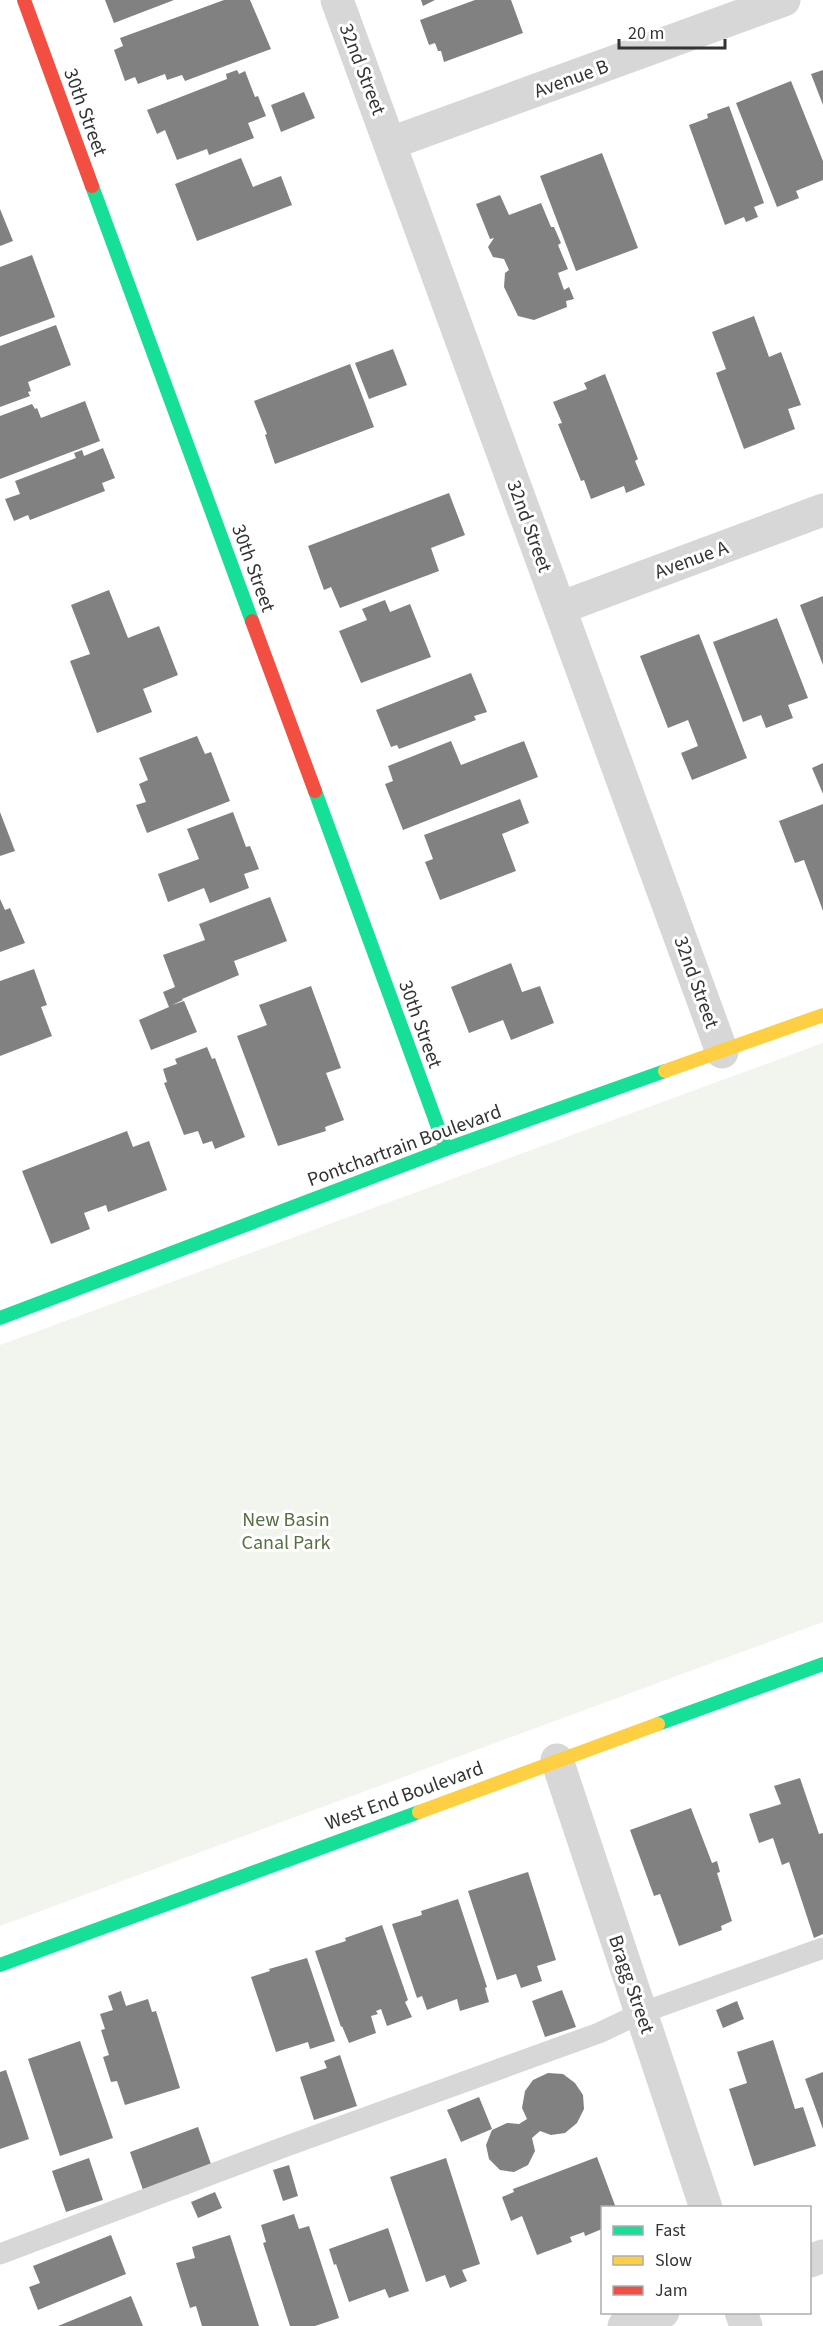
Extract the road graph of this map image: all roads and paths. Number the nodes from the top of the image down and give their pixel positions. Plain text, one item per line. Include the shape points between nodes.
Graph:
1 (24, 0) edge
2 (337, 0) edge
3 (784, 0) edge
4 (392, 143) junction
5 (823, 510) edge
6 (560, 609) junction
7 (823, 1015) edge
8 (722, 1052) junction
9 (446, 1149) junction
10 (0, 1318) edge
11 (823, 1664) edge
12 (557, 1760) junction
13 (823, 1948) edge
14 (0, 1965) edge
15 (641, 2013) junction
16 (705, 2206) edge
17 (0, 2254) edge
18 (660, 2314) edge
19 (624, 2326) edge

1 - 9 main road, 30th Street
2 - 4 street, 32nd Street
3 - 4 street, Avenue B
4 - 6 street, 32nd Street
5 - 6 street, Avenue A
6 - 8 street, 32nd Street
7 - 8 main road, Pontchartrain Boulevard
8 - 9 main road, Pontchartrain Boulevard
9 - 10 main road, Pontchartrain Boulevard
11 - 12 main road, West End Boulevard
12 - 14 main road, West End Boulevard
12 - 15 street, Bragg Street
13 - 15 lane
15 - 16 street, Bragg Street
15 - 17 lane via 599,2033
18 - 19 street

